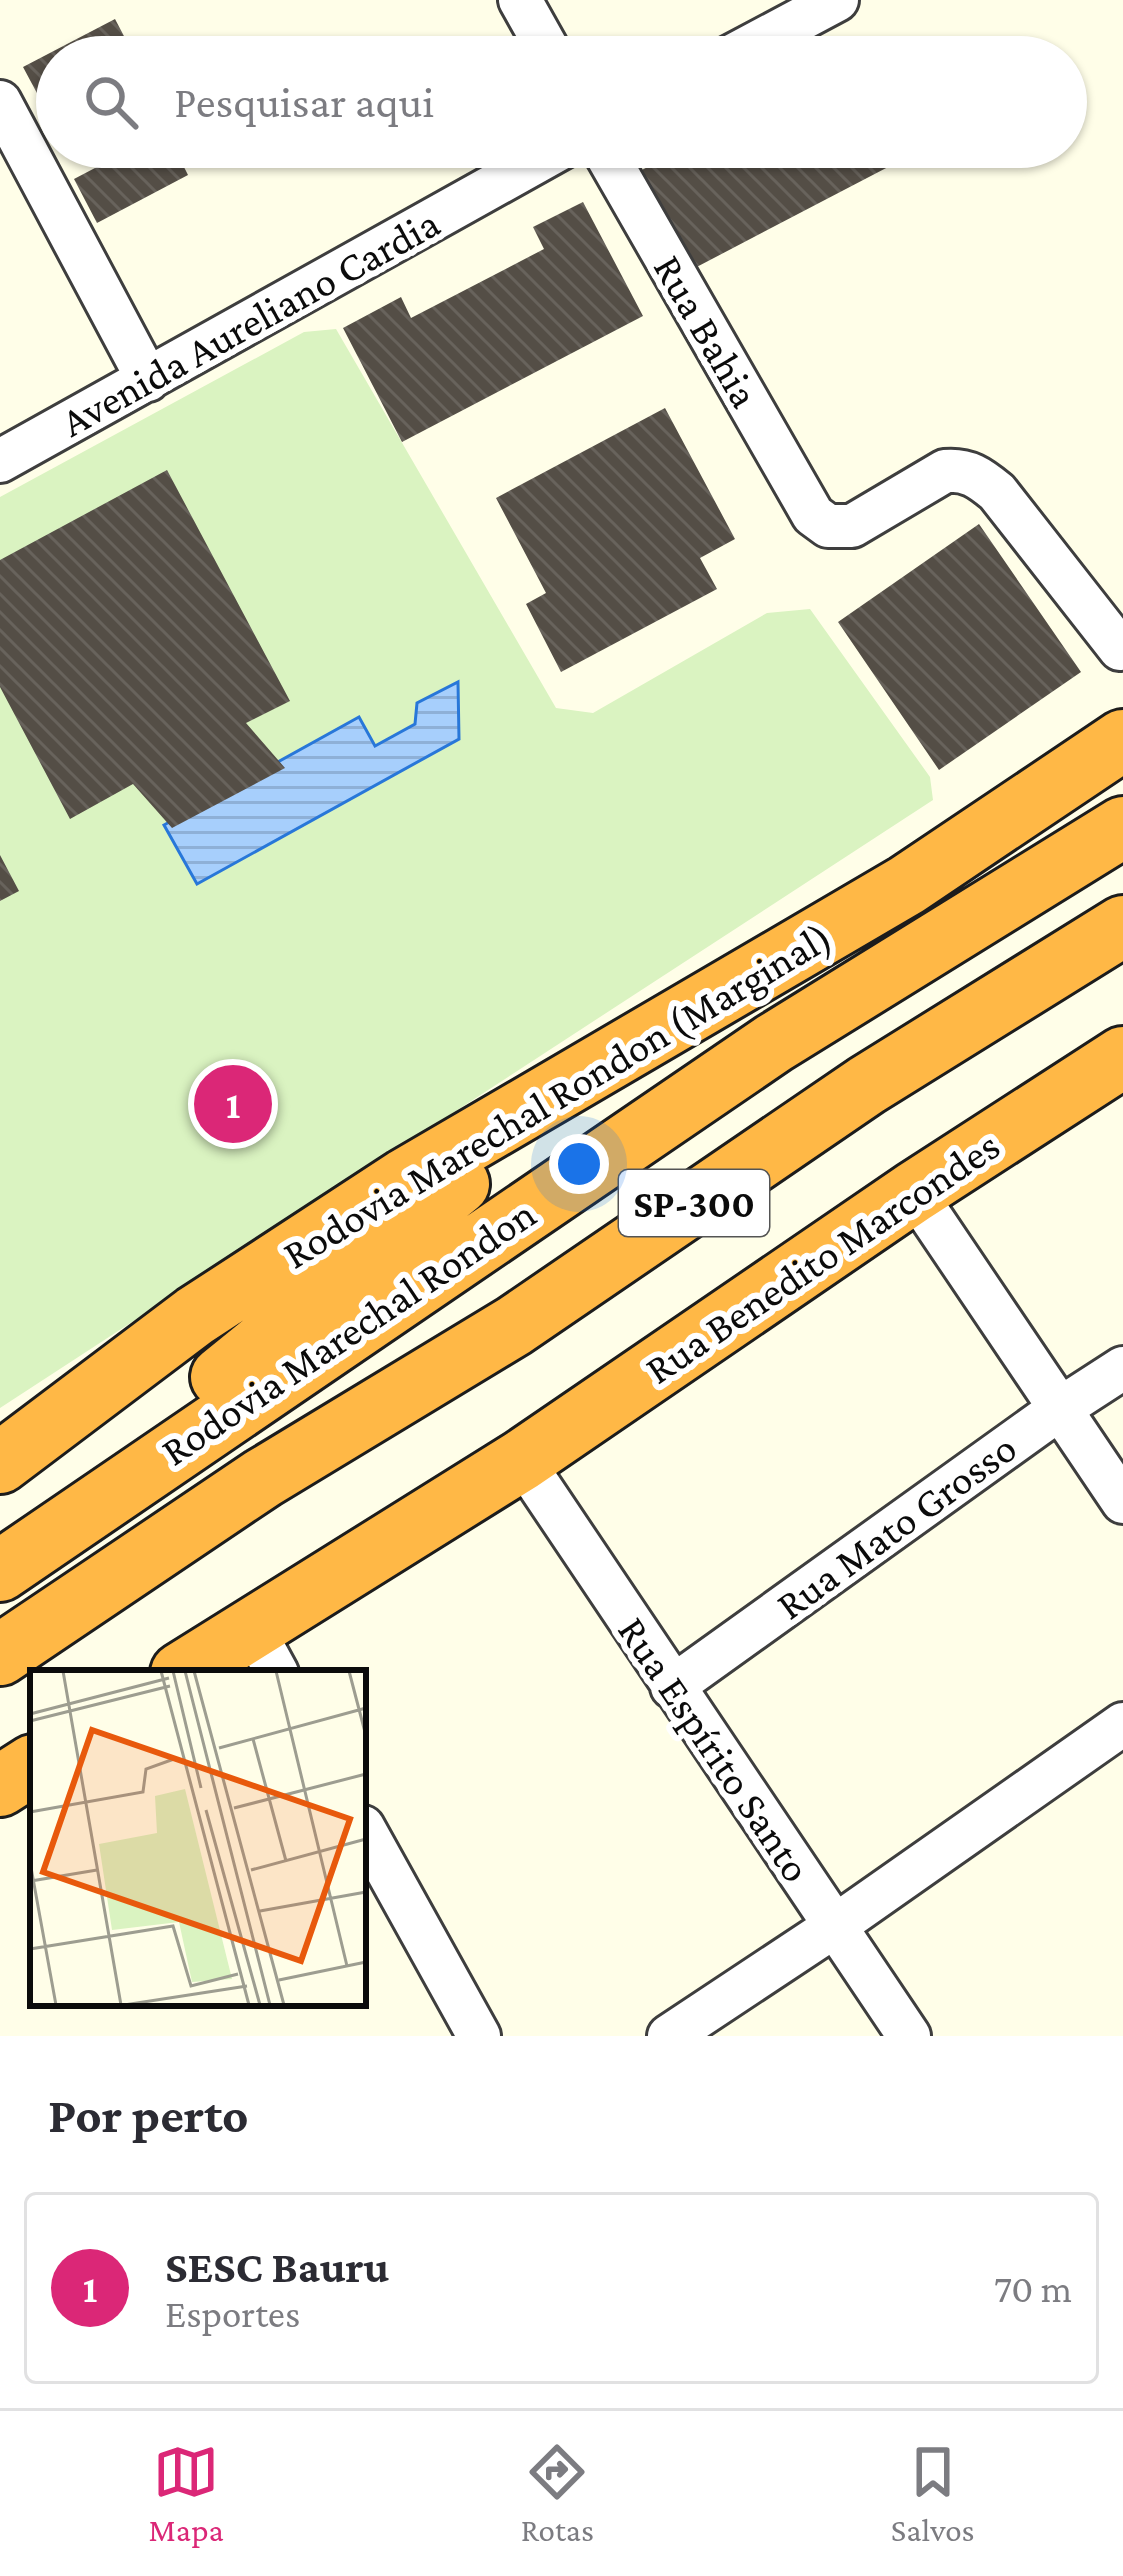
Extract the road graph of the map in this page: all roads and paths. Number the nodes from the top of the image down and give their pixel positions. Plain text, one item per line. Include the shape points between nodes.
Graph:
1 (520, 0) edge
2 (837, 0) edge
3 (540, 36) edge
4 (769, 36) edge
5 (0, 102) edge
6 (526, 168) edge
7 (614, 168) edge
8 (148, 380) junction
9 (0, 461) edge
10 (1120, 649) dead end
11 (1123, 740) edge
12 (1123, 827) edge
13 (1123, 926) edge
14 (627, 1049) junction
15 (1123, 1057) edge
16 (914, 1192) junction
17 (1123, 1368) edge
18 (1058, 1410) junction
19 (522, 1460) junction
20 (0, 1463) edge
21 (1123, 1502) edge
22 (0, 1555) edge
23 (0, 1571) edge
24 (265, 1651) edge
25 (0, 1655) edge
26 (193, 1670) edge
27 (671, 1687) junction
28 (1123, 1724) edge
29 (30, 1767) edge
30 (0, 1786) edge
31 (366, 1832) edge
32 (835, 1925) junction
33 (479, 2036) edge
34 (669, 2036) edge
35 (909, 2036) edge

1 - 3 street
2 - 4 street
5 - 8 street
6 - 8 street, Avenida Aureliano Cardia
7 - 10 street, Rua Bahia via 812,515 828,526 852,526 945,471 976,475
8 - 9 street, Avenida Aureliano Cardia
11 - 14 highway, Rodovia Marechal Rondon (Marginal) via 907,885
12 - 23 highway, Rodovia Marechal Rondon / SP-300 via 774,1043
13 - 25 highway, Rodovia Marechal Rondon / SP-300 via 867,1085 514,1326 263,1478
14 - 20 highway, Rodovia Marechal Rondon (Marginal) via 233,1291
14 - 22 highway
15 - 16 highway, Rua Benedito Marcondes
16 - 18 street
16 - 19 highway, Rua Benedito Marcondes
17 - 18 street, Rua Mato Grosso
18 - 21 street
18 - 27 street, Rua Mato Grosso
19 - 24 highway, Rua Benedito Marcondes
19 - 27 street, Rua Espírito Santo
24 - 26 highway, Rua Benedito Marcondes
27 - 32 street, Rua Espírito Santo
28 - 32 street
29 - 30 highway
31 - 33 street
32 - 34 street
32 - 35 street, Rua Espírito Santo

